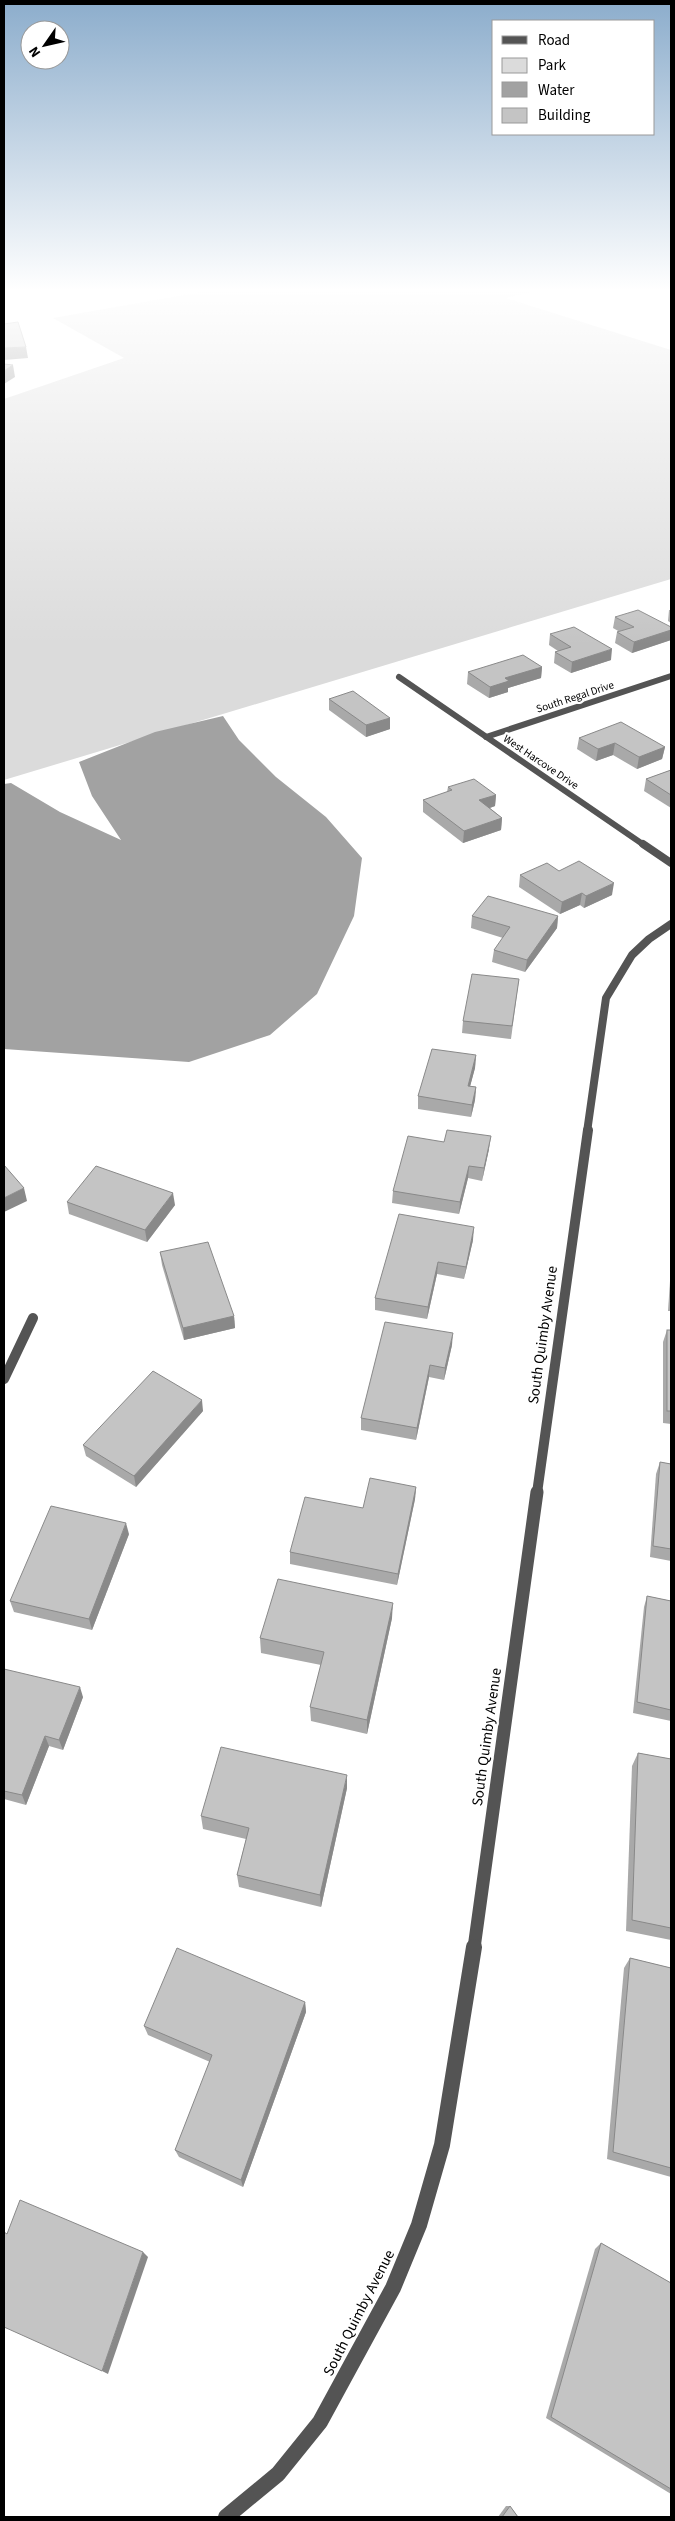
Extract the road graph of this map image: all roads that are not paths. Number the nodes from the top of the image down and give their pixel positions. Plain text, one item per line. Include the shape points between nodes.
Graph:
1 (671, 676) edge
2 (399, 677) dead end
3 (486, 737) junction
4 (671, 863) edge
5 (671, 924) edge
6 (34, 1318) dead end
7 (4, 1379) edge
8 (226, 2517) edge

1 - 3 street, South Regal Drive
2 - 3 street, West Harcove Drive
3 - 4 street, West Harcove Drive
5 - 8 street, South Quimby Avenue via 641,944 618,971 606,998 465,2012 442,2145 419,2224 393,2288 320,2422 278,2474
6 - 7 street

